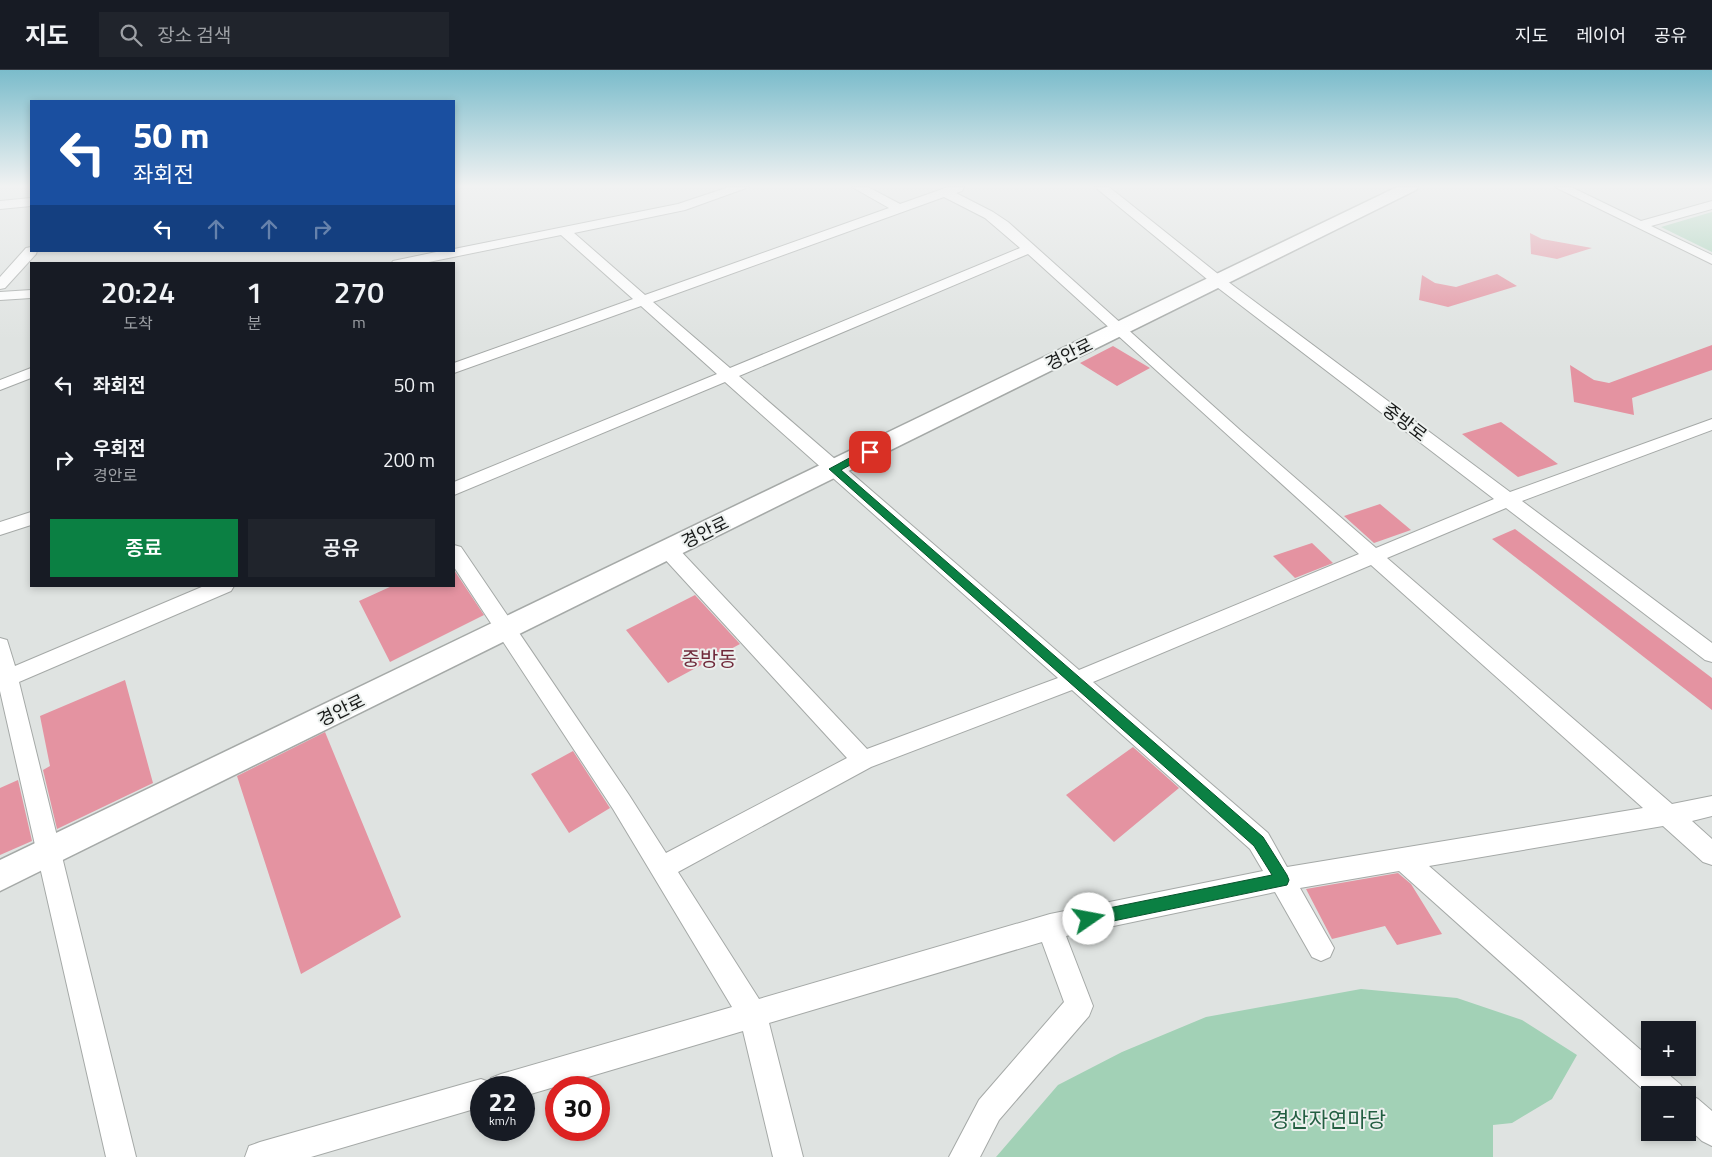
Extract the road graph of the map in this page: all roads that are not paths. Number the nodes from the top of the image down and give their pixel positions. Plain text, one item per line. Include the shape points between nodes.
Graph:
1 (530, 238) edge
2 (572, 238) edge
3 (818, 238) edge
4 (1017, 238) edge
5 (1163, 238) edge
6 (1307, 238) edge
7 (1666, 238) edge
8 (1029, 249) junction
9 (30, 252) edge
10 (1712, 260) edge
11 (408, 262) edge
12 (1218, 282) junction
13 (0, 285) edge
14 (30, 294) edge
15 (0, 296) edge
16 (643, 300) junction
17 (1118, 330) junction
18 (455, 368) edge
19 (30, 373) edge
20 (728, 375) junction
21 (0, 385) edge
22 (1712, 424) edge
23 (834, 469) junction
24 (455, 488) edge
25 (1508, 500) junction
26 (30, 518) edge
27 (0, 529) edge
28 (668, 550) junction
29 (455, 554) edge
30 (1374, 556) junction
31 (222, 587) edge
32 (505, 630) junction
33 (0, 646) edge
34 (1712, 654) edge
35 (4, 680) edge
36 (1076, 680) junction
37 (863, 760) junction
38 (1712, 806) edge
39 (1668, 815) junction
40 (49, 853) junction
41 (1712, 854) edge
42 (1403, 859) junction
43 (661, 868) junction
44 (0, 876) edge
45 (1282, 880) junction
46 (1050, 927) junction
47 (1321, 948) dead end
48 (753, 1015) junction
49 (535, 1078) edge
50 (1661, 1086) edge
51 (470, 1096) edge
52 (1696, 1116) edge
53 (1712, 1131) edge
54 (121, 1157) edge
55 (260, 1157) edge
56 (788, 1157) edge
57 (964, 1157) edge

1 - 11 street
2 - 16 street
3 - 16 street
4 - 8 street
5 - 12 street, 중방로
6 - 12 main road, 경안로
7 - 10 street
8 - 17 street
8 - 20 street
9 - 13 street
12 - 17 main road, 경안로
12 - 25 street, 중방로
14 - 15 street
16 - 18 street
16 - 20 street
17 - 23 main road, 경안로
17 - 30 street
19 - 21 street
20 - 23 street
20 - 24 street
22 - 25 street
23 - 28 main road, 경안로
23 - 36 street
25 - 30 street
25 - 34 street, 중방로
26 - 27 street
28 - 32 main road, 경안로
28 - 37 street
29 - 32 street
30 - 36 street
30 - 39 street
31 - 35 street
32 - 40 main road, 경안로
32 - 43 street via 621,802
33 - 35 street
35 - 40 street
36 - 37 street
36 - 45 street via 1258,841
37 - 43 street
38 - 39 street
39 - 41 street
39 - 42 street
40 - 44 main road, 경안로
40 - 54 street
42 - 45 street
42 - 50 street
43 - 48 street
45 - 46 street
45 - 47 street
46 - 48 street
46 - 57 street via 1078,1006 990,1110
48 - 49 street
48 - 56 street
51 - 55 street
52 - 53 street

